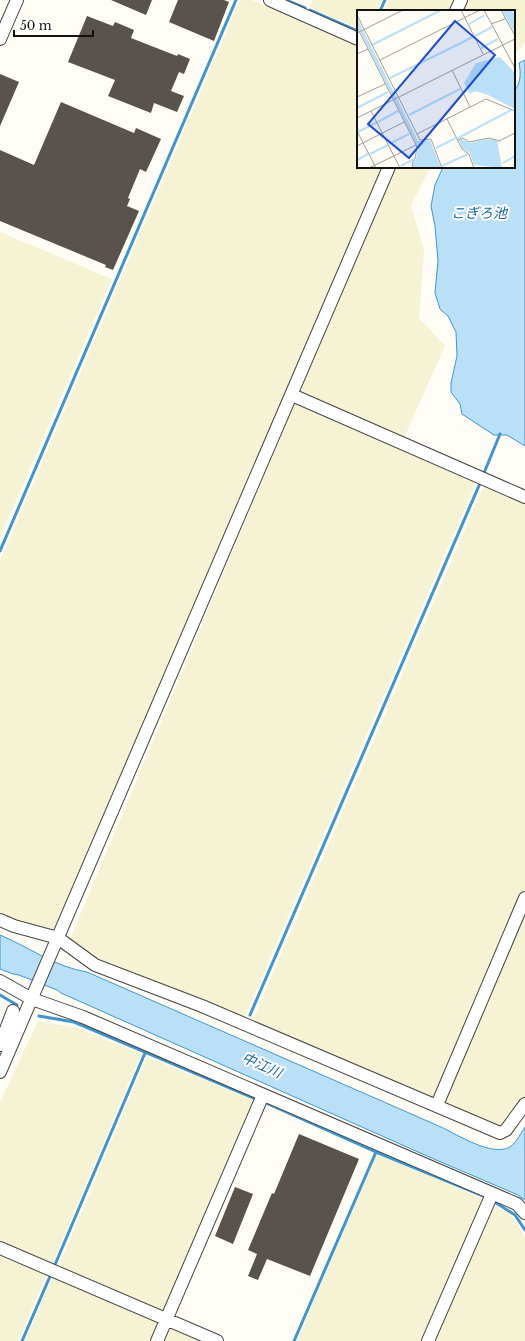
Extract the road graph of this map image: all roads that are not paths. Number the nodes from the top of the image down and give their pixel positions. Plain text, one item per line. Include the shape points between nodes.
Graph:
1 (17, 0) edge
2 (270, 0) edge
3 (461, 0) edge
4 (456, 10) edge
5 (0, 39) edge
6 (357, 39) edge
7 (389, 168) edge
8 (292, 395) junction
9 (525, 496) edge
10 (525, 898) edge
11 (0, 920) edge
12 (56, 943) junction
13 (0, 980) edge
14 (33, 995) junction
15 (13, 1011) dead end
16 (0, 1045) edge
17 (0, 1072) edge
18 (263, 1095) junction
19 (525, 1104) edge
20 (437, 1105) junction
21 (492, 1194) junction
22 (525, 1213) edge
23 (0, 1248) edge
24 (167, 1320) junction
25 (157, 1341) edge
26 (217, 1341) edge
27 (428, 1341) edge

1 - 5 street
2 - 6 street
3 - 4 street
7 - 8 street
8 - 9 street
8 - 12 street
10 - 20 street
11 - 12 street
12 - 14 street
12 - 20 street via 95,965 202,1006
13 - 14 street
14 - 17 street
14 - 18 street
15 - 16 street
18 - 21 street
18 - 24 street
19 - 20 street via 506,1130 500,1133
21 - 22 street via 517,1204
21 - 27 street
23 - 24 street
24 - 25 street
24 - 26 street

